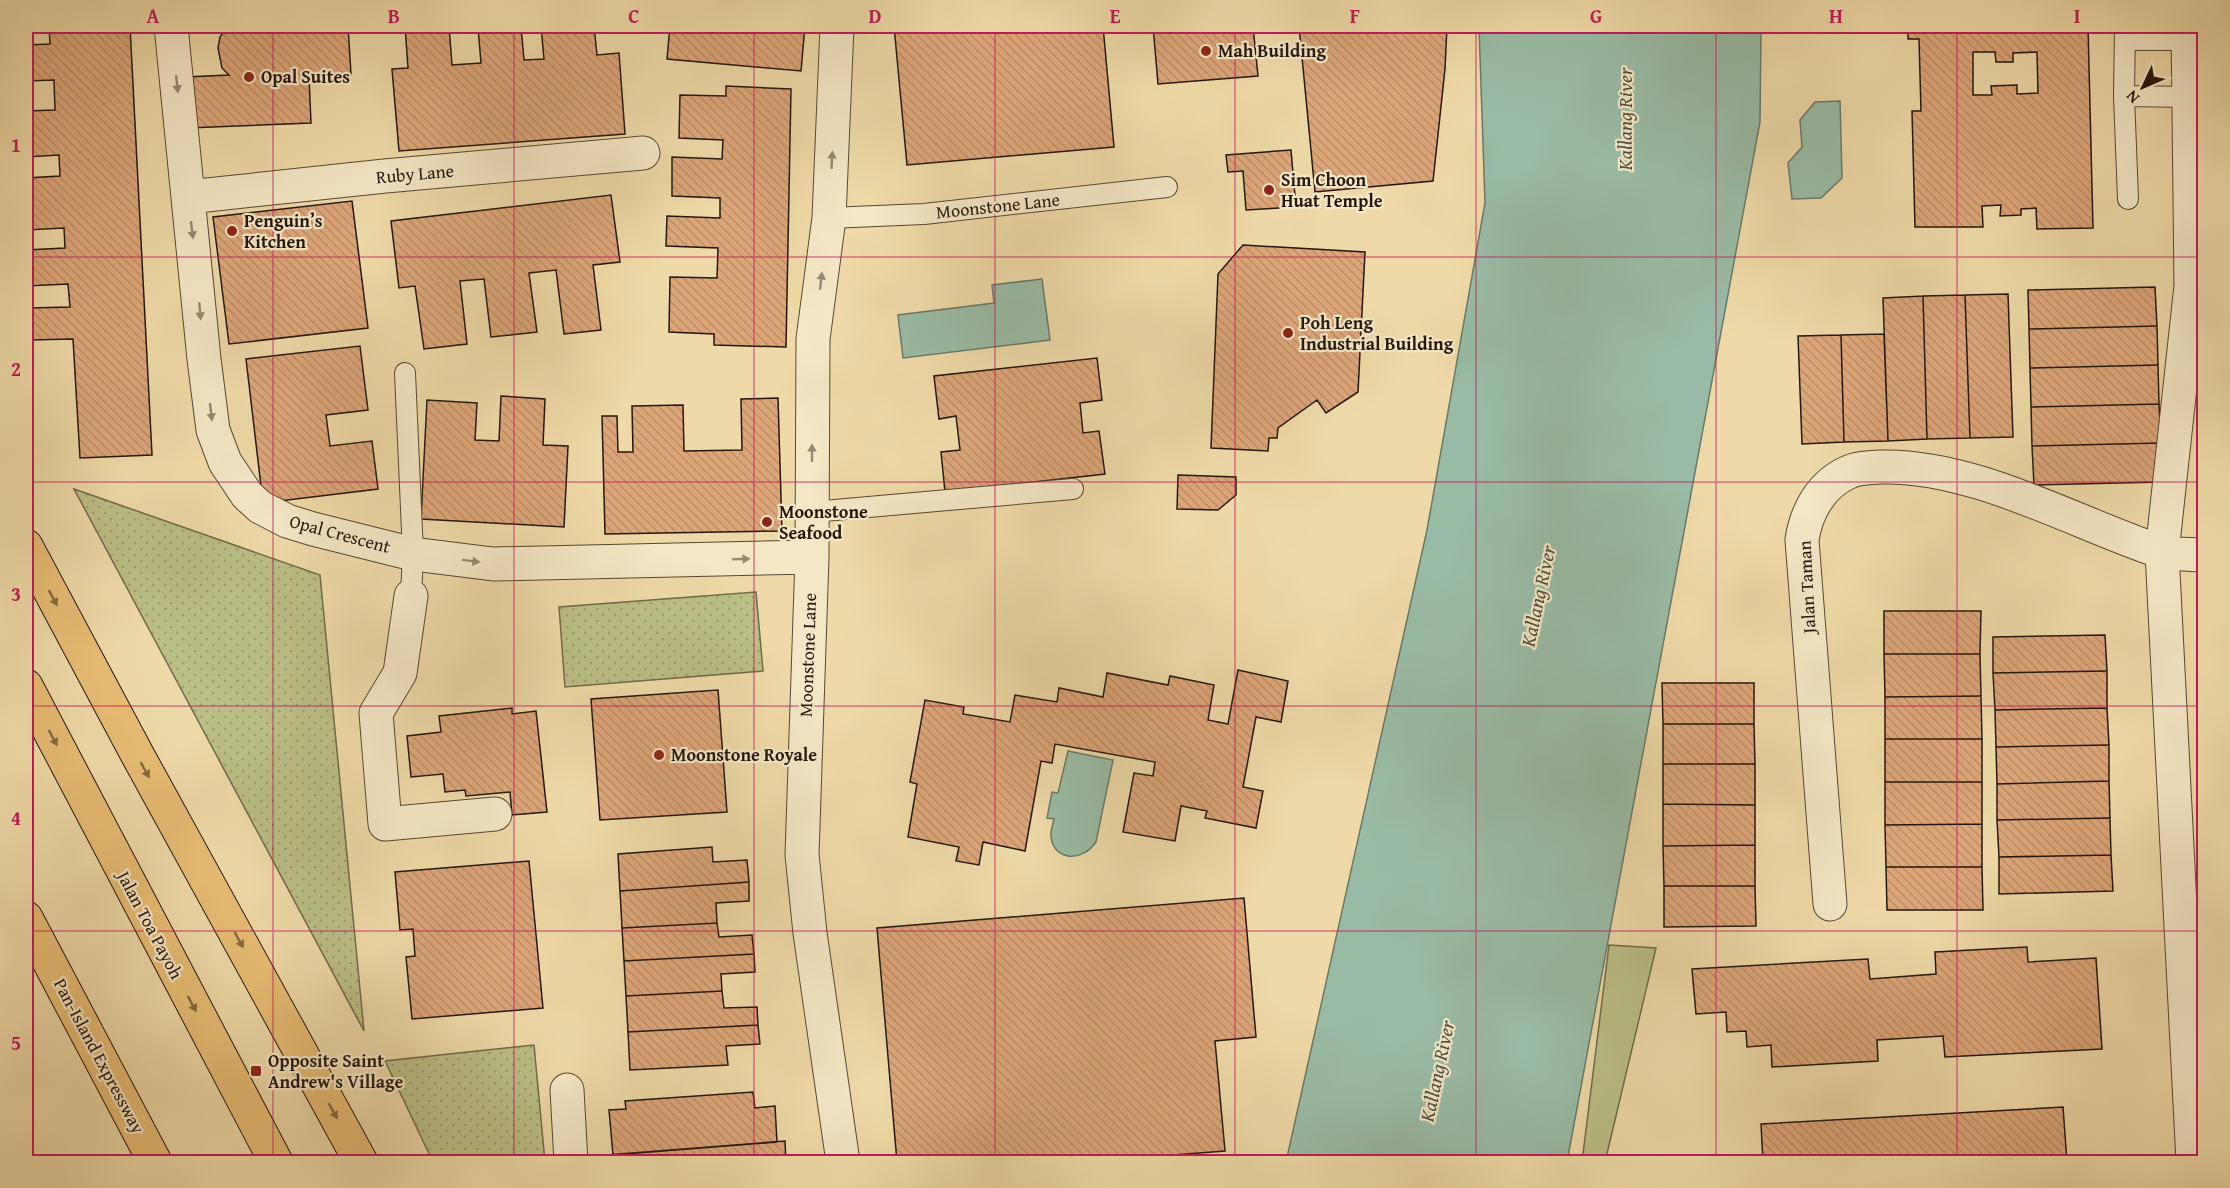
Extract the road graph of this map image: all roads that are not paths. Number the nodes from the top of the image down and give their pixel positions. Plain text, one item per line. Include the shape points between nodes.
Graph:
1 (171, 26) edge
2 (837, 26) edge
3 (2125, 33) edge
4 (2188, 33) edge
5 (2124, 96) junction
6 (2189, 97) junction
7 (643, 153) dead end
8 (1167, 187) dead end
9 (188, 197) junction
10 (2128, 199) dead end
11 (829, 218) junction
12 (405, 373) dead end
13 (1073, 489) dead end
14 (812, 512) junction
15 (26, 546) edge
16 (2162, 552) junction
17 (413, 554) junction
18 (2205, 555) edge
19 (812, 557) junction
20 (411, 596) joint
21 (26, 686) edge
22 (495, 814) dead end
23 (1830, 904) dead end
24 (26, 918) edge
25 (567, 1090) dead end
26 (155, 1162) edge
27 (276, 1162) edge
28 (361, 1162) edge
29 (571, 1162) edge
30 (843, 1162) edge
31 (2193, 1162) edge

1 -> 9 street, Opal Crescent
11 -> 2 street, Moonstone Lane
3 - 4 lane
3 - 5 lane
4 - 6 street
5 - 6 lane
5 - 10 lane
6 - 16 street via 2191,286
7 - 9 street, Ruby Lane
8 - 11 lane, Moonstone Lane via 924,214
9 -> 17 street, Opal Crescent via 213,430 225,462 247,495 287,521
14 -> 11 street, Moonstone Lane via 813,339
12 - 17 lane
13 - 14 lane
14 - 19 street, Moonstone Lane
15 -> 28 main road
16 - 18 street, Jalan Taman
16 - 23 street, Jalan Taman via 1942,472 1900,467 1856,469 1843,475 1814,502 1802,540
16 - 31 street
17 -> 19 street, Opal Crescent via 493,564
17 - 20 lane
19 - 30 street, Moonstone Lane via 802,855
20 - 22 street via 400,673 376,712 385,824
21 -> 27 main road, Jalan Toa Payoh
24 - 26 main road, Pan-Island Expressway
25 - 29 street

